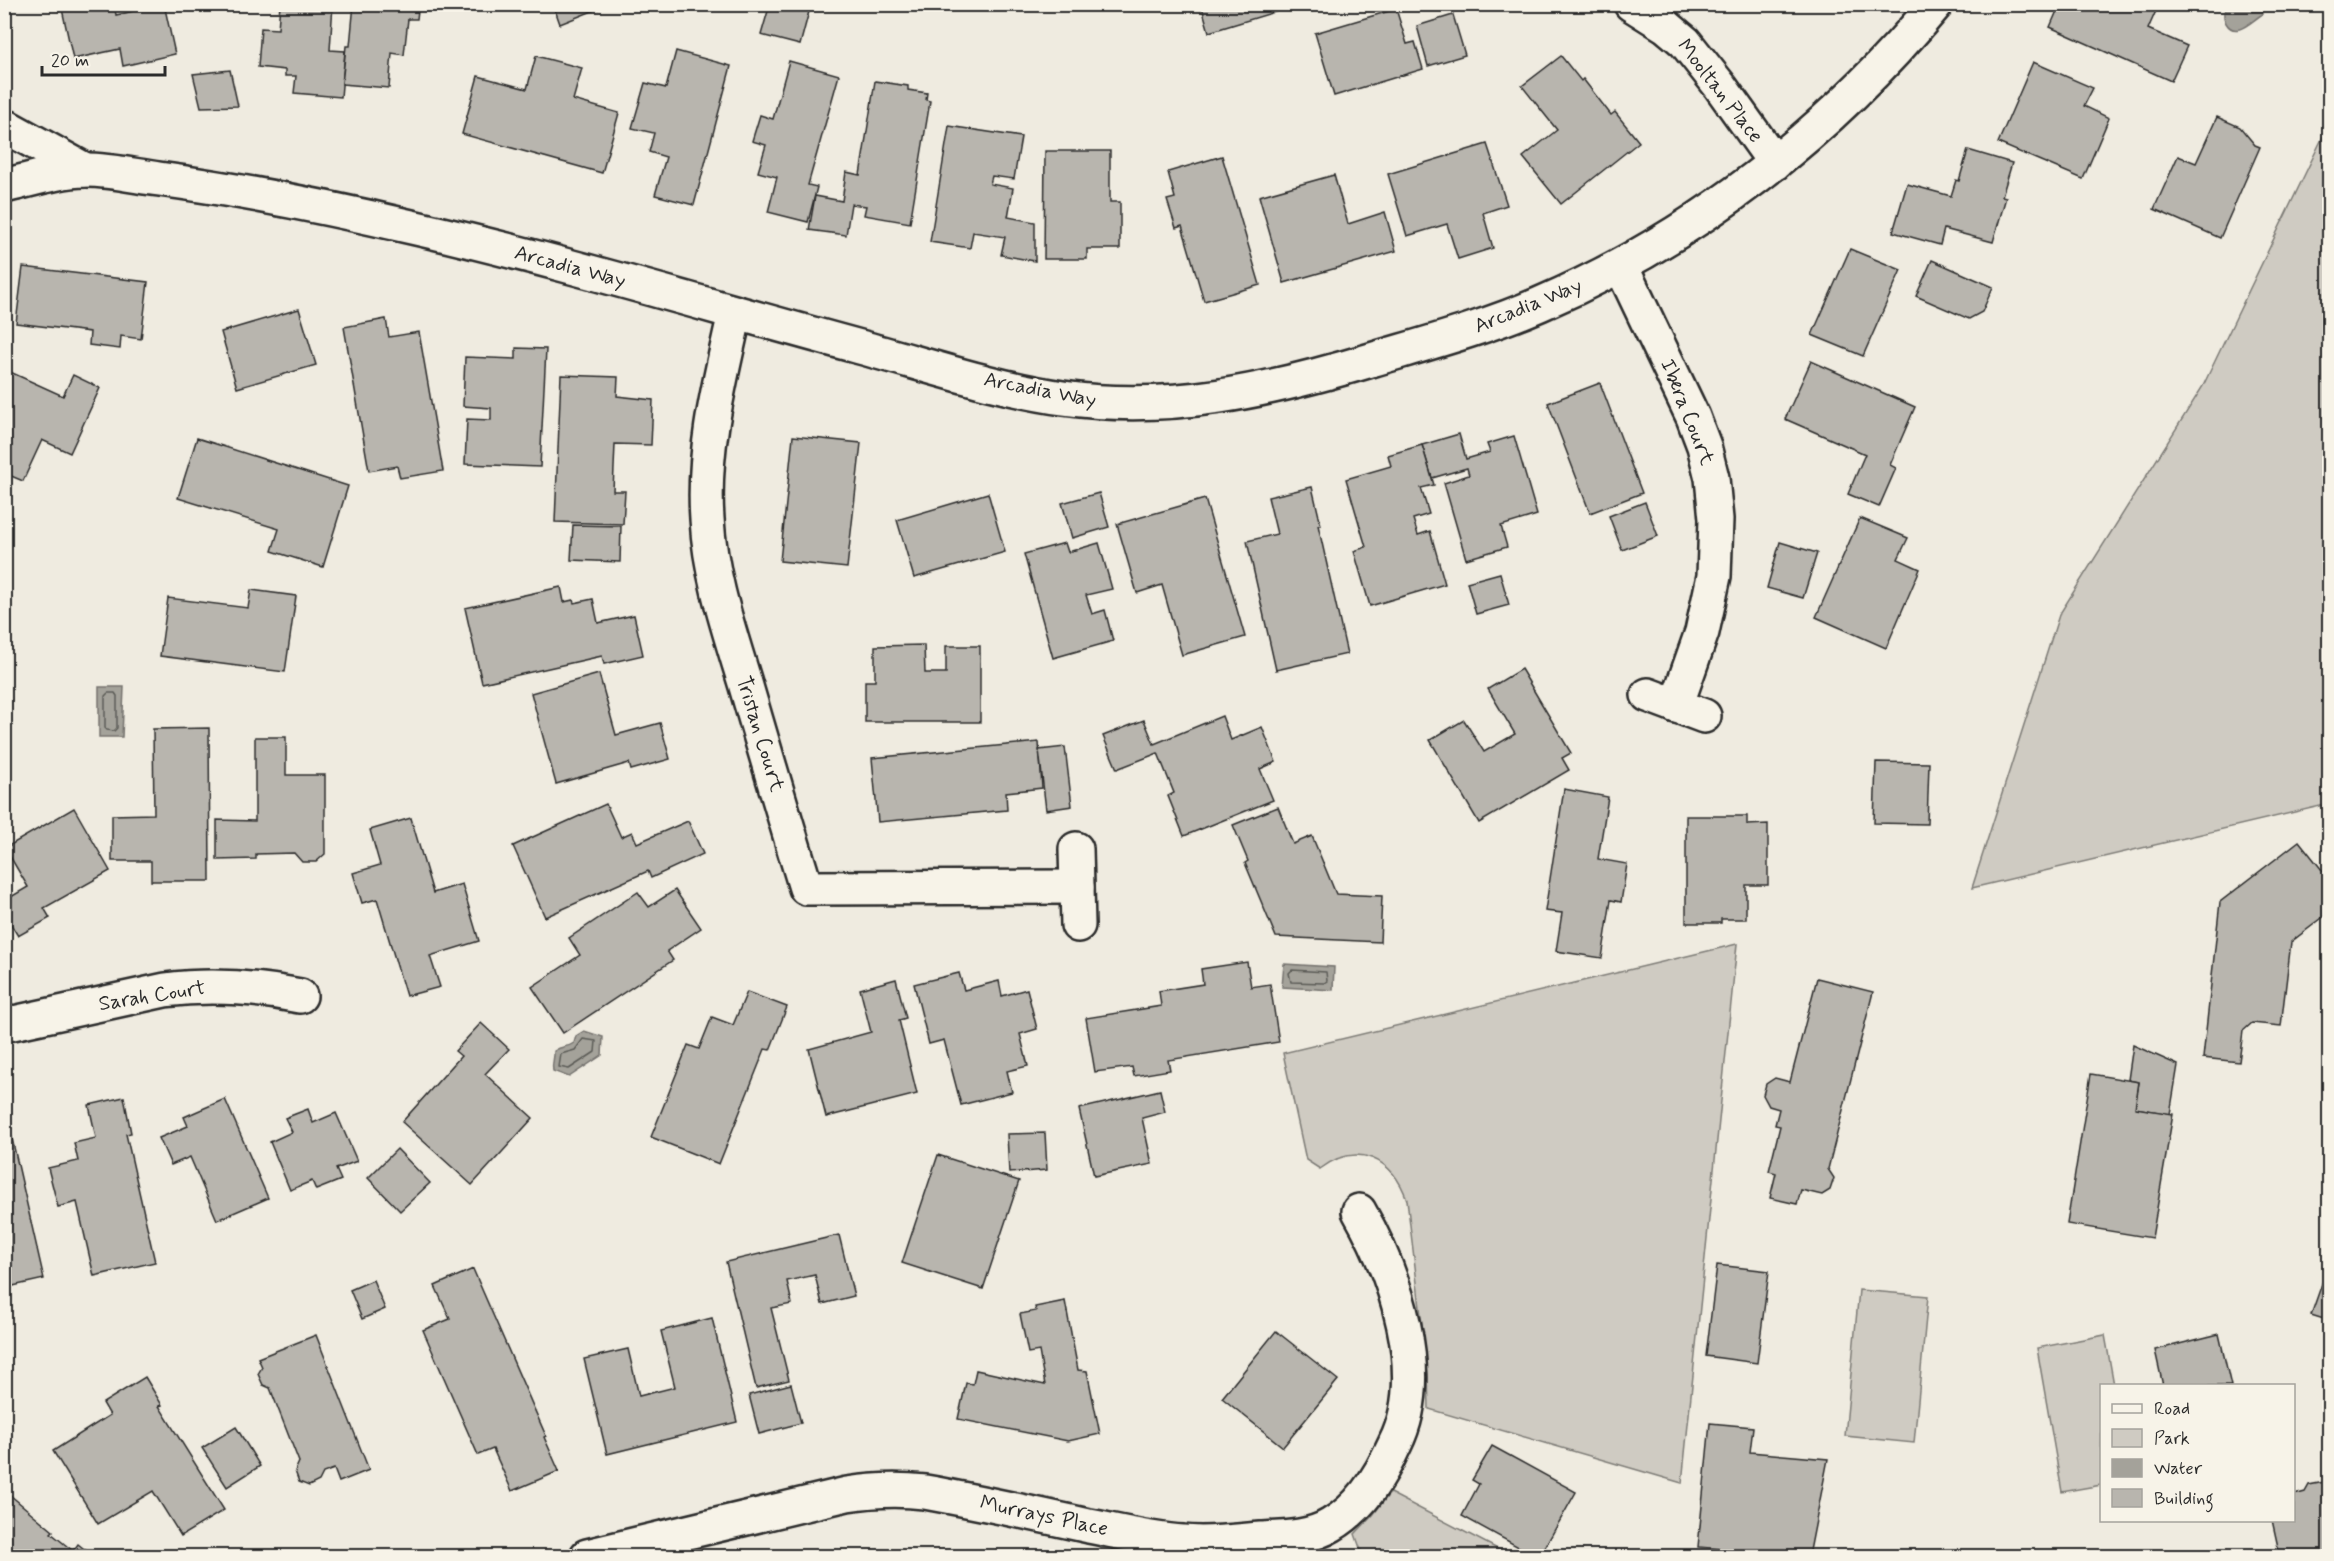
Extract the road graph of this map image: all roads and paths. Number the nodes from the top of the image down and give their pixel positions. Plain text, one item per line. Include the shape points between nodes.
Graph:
1 (1631, 4) edge
2 (1936, 4) edge
3 (6, 125) edge
4 (1775, 163) junction
5 (85, 170) junction
6 (4, 177) edge
7 (4, 186) edge
8 (1621, 266) junction
9 (735, 313) junction
10 (1676, 705) dead end
11 (1076, 849) dead end
12 (1077, 886) junction
13 (1078, 925) dead end
14 (300, 996) dead end
15 (4, 1026) edge
16 (1359, 1211) dead end
17 (587, 1557) edge

1 - 4 street, Mooltan Place via 1685,42
2 - 4 street, Arcadia Way via 1872,76
3 - 5 street, Arcadia Way
3 - 6 street via 11,159
4 - 8 street, Arcadia Way via 1704,215
5 - 7 street, Arcadia Way
5 - 9 street, Arcadia Way via 237,190 367,217 539,258
8 - 9 street, Arcadia Way via 1473,330 1311,378 1257,392 1155,403 1059,398
8 - 10 street, Ibera Court via 1693,417 1712,478 1716,519 1714,576 1702,632
9 - 12 street, Tristan Court via 708,448 711,556 732,642 806,888
11 - 12 street
12 - 13 street
14 - 15 street, Sarah Court via 257,988 192,986
16 - 17 street, Murrays Place via 1376,1240 1398,1297 1408,1360 1408,1412 1387,1462 1369,1491 1350,1511 1314,1533 1185,1542 896,1489 847,1494

